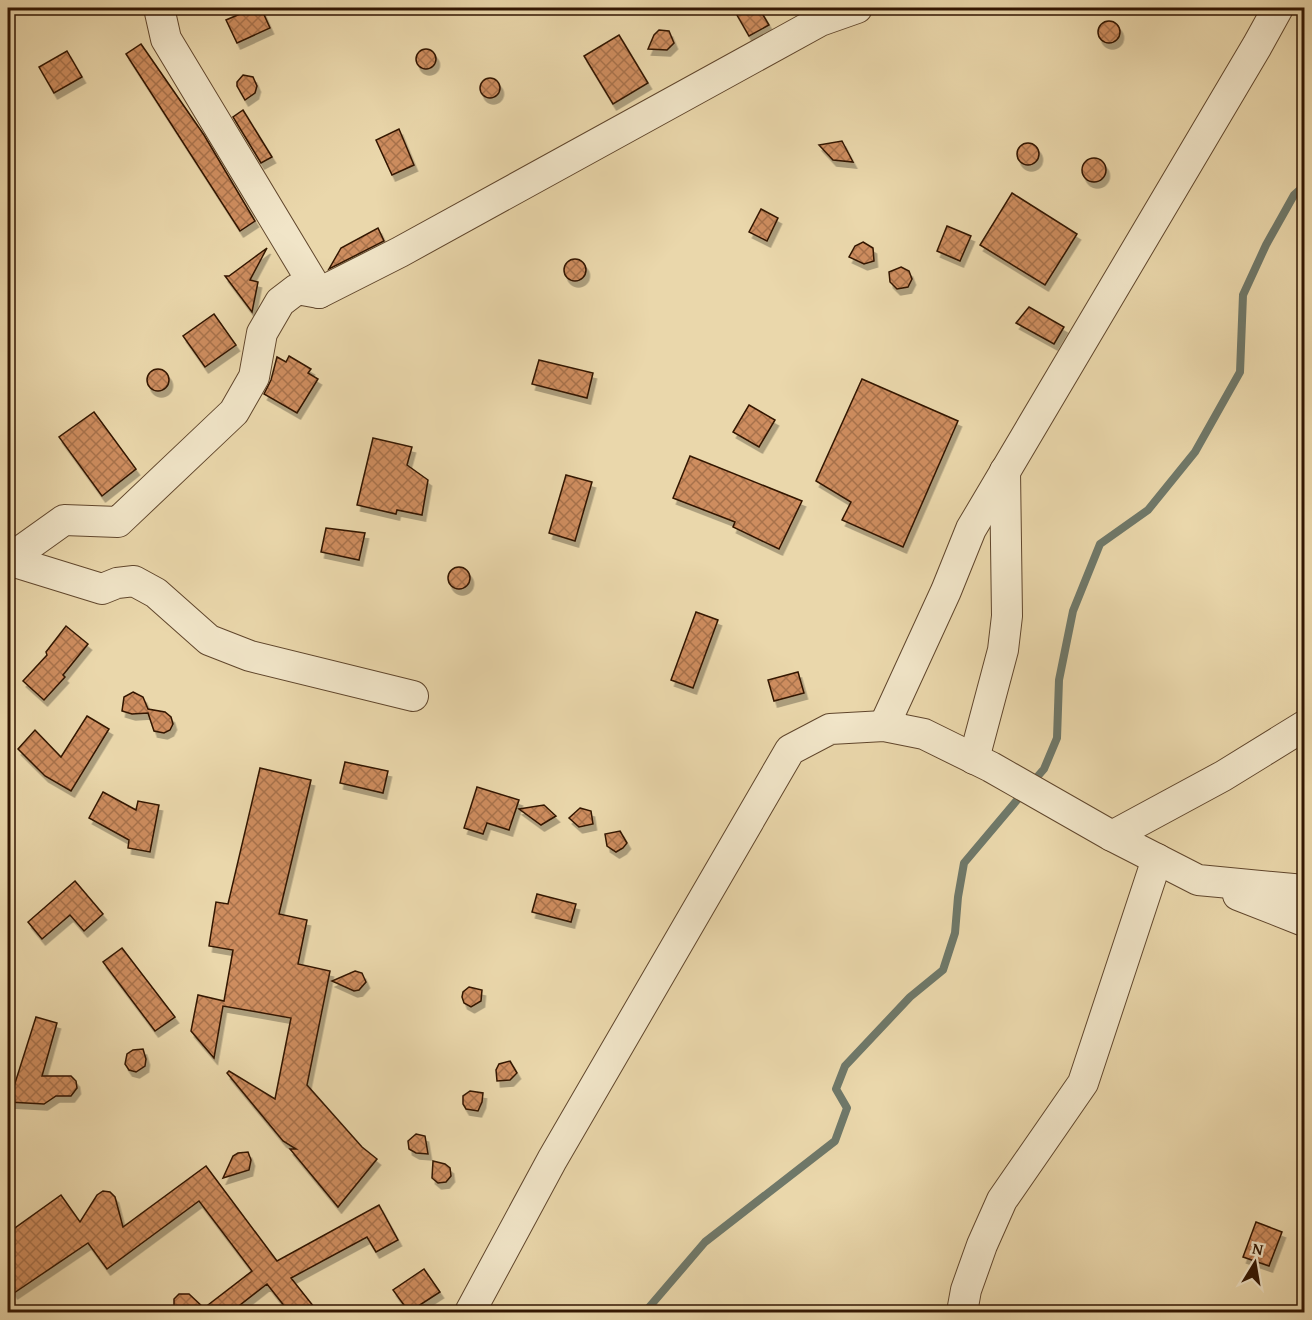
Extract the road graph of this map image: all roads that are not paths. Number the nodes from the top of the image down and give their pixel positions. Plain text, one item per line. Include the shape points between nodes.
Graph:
1 (159, 8) edge
2 (857, 8) edge
3 (1278, 8) edge
4 (319, 292) junction
5 (1005, 471) junction
6 (8, 560) edge
7 (413, 696) dead end
8 (884, 726) junction
9 (1305, 726) edge
10 (982, 763) junction
11 (1112, 836) junction
12 (1157, 859) junction
13 (1198, 880) junction
14 (1305, 890) edge
15 (1305, 921) edge
16 (470, 1312) edge
17 (962, 1312) edge

1 - 4 street via 166,39
2 - 4 street via 820,21 400,252
3 - 5 street
4 - 6 street via 297,289 280,302 262,333 254,376 234,412 118,522 64,520
5 - 8 street via 971,529
5 - 10 street via 1007,616
6 - 7 street via 102,589 134,581 156,593 208,640 250,656
8 - 10 street via 924,734
8 - 16 street via 830,729 790,750 552,1160
9 - 11 street
10 - 11 street
11 - 12 street
12 - 13 street
12 - 17 street via 1083,1083 1002,1200 982,1245
13 - 14 street
13 - 15 street

